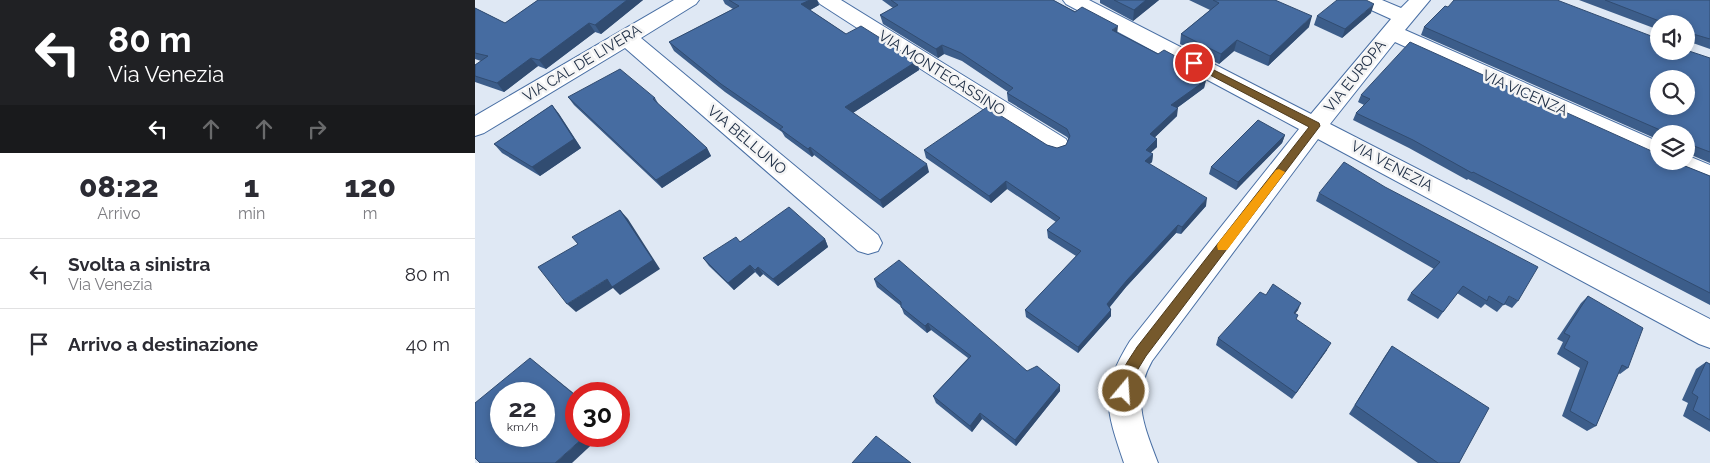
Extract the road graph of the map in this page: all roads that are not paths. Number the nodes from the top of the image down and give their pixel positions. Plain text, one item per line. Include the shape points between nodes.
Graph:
1 (689, 0) edge
2 (827, 0) edge
3 (1073, 0) edge
4 (1365, 0) edge
5 (1405, 16) edge
6 (626, 37) junction
7 (1315, 126) junction
8 (475, 127) edge
9 (1057, 145) dead end
10 (1650, 148) edge
11 (1695, 169) edge
12 (1710, 176) edge
13 (868, 243) dead end
14 (1710, 334) edge
15 (1141, 463) edge

1 - 6 street, VIA CAL DE LIVERA
2 - 9 street, VIA MONTECASSINO
3 - 7 street, VIA VENEZIA
4 - 5 street
5 - 7 street, VIA EUROPA
5 - 10 street, VIA VICENZA
6 - 8 street, VIA CAL DE LIVERA
6 - 13 street, VIA BELLUNO
7 - 14 street, VIA VENEZIA
7 - 15 street, VIA EUROPA via 1129,372 1124,391 1125,418
11 - 12 street

